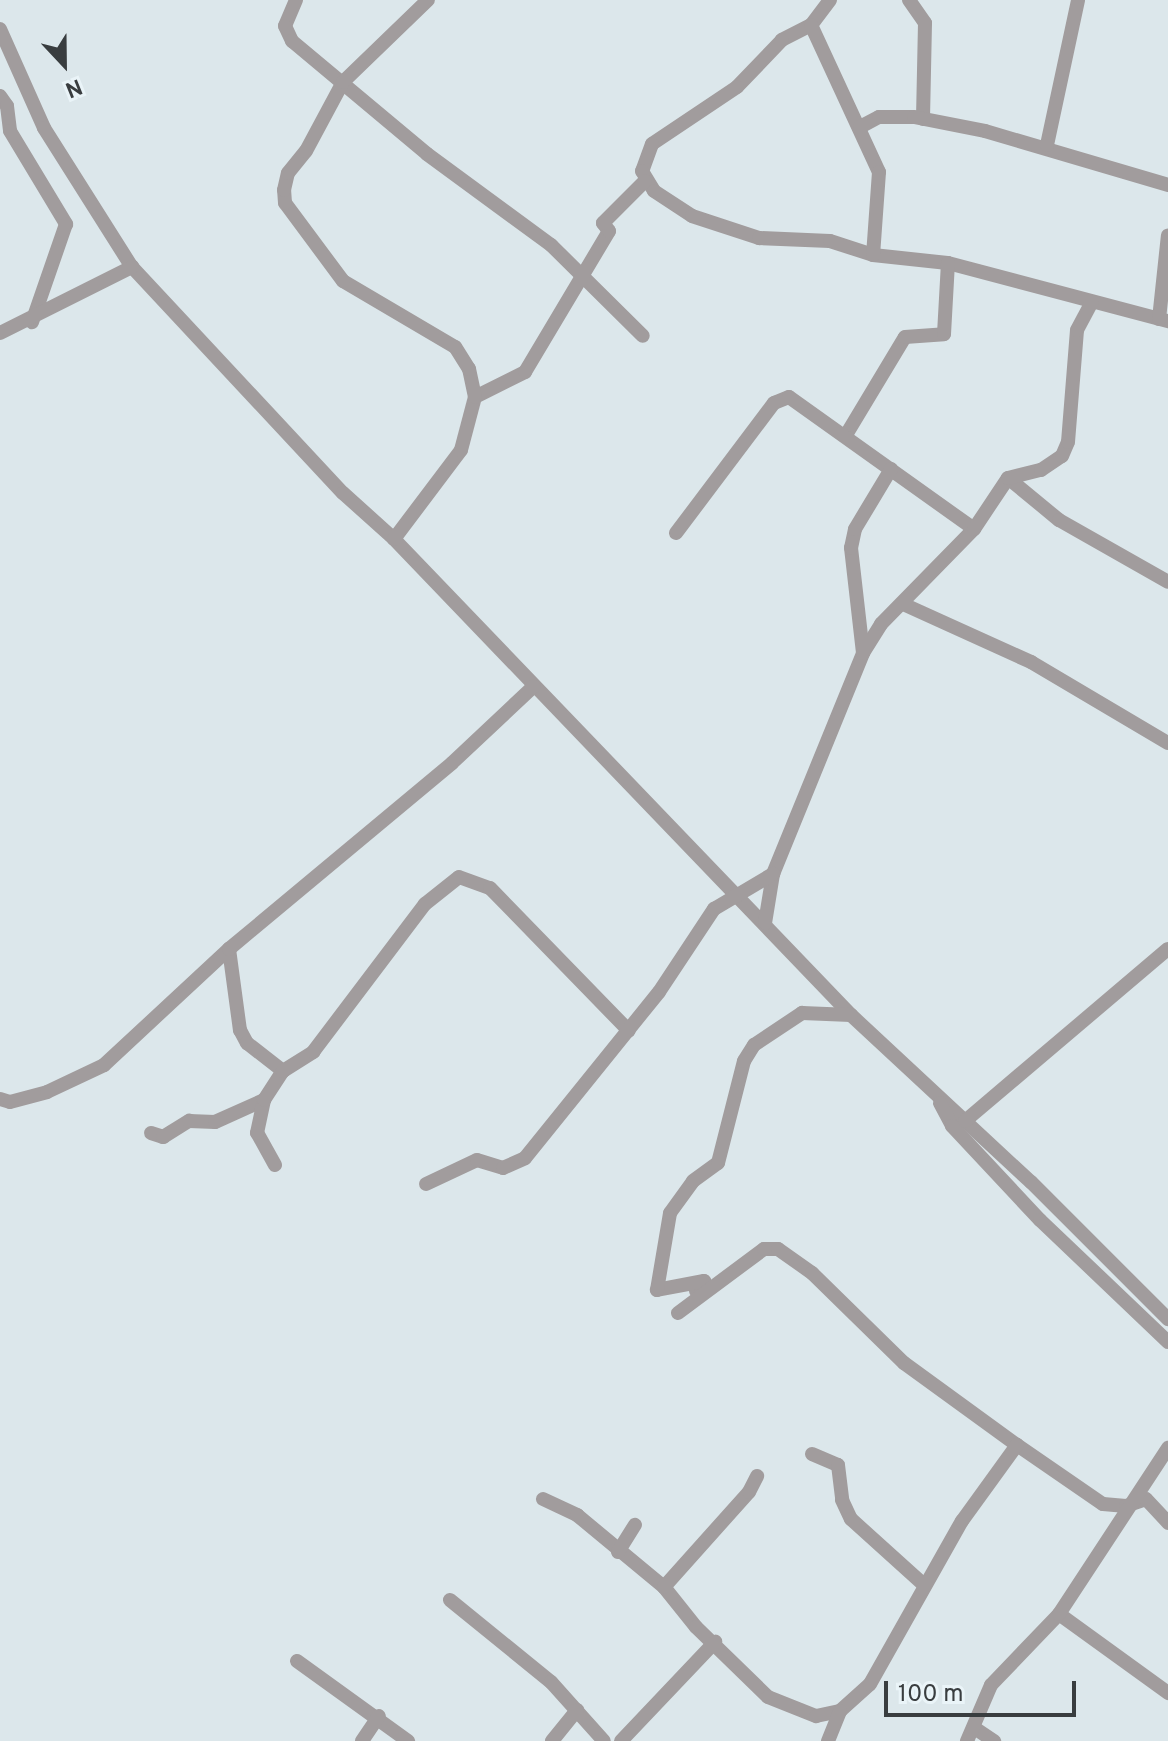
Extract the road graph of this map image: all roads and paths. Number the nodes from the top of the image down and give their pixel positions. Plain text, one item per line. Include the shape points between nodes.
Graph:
1 (296, 0) edge
2 (428, 0) edge
3 (830, 0) edge
4 (909, 0) edge
5 (1078, 0) edge
6 (811, 25) junction
7 (0, 29) edge
8 (343, 82) junction
9 (0, 96) edge
10 (923, 119) junction
11 (860, 127) junction
12 (5, 129) edge
13 (1047, 145) junction
14 (645, 181) junction
15 (1168, 185) edge
16 (1168, 235) edge
17 (873, 255) junction
18 (948, 263) junction
19 (132, 267) junction
20 (583, 280) junction
21 (1092, 302) junction
22 (1164, 320) edge
23 (32, 322) junction
24 (0, 333) edge
25 (643, 336) dead end
26 (475, 397) junction
27 (846, 435) junction
28 (891, 469) junction
29 (1008, 478) junction
30 (974, 529) junction
31 (676, 533) dead end
32 (394, 539) junction
33 (1168, 582) edge
34 (903, 604) junction
35 (863, 653) junction
36 (534, 686) junction
37 (1168, 743) edge
38 (773, 874) junction
39 (734, 895) junction
40 (765, 923) junction
41 (229, 949) junction
42 (1168, 949) edge
43 (851, 1015) junction
44 (629, 1031) junction
45 (283, 1071) junction
46 (935, 1096) junction
47 (0, 1099) edge
48 (264, 1100) junction
49 (246, 1106) junction
50 (965, 1121) junction
51 (258, 1124) junction
52 (151, 1133) dead end
53 (275, 1165) dead end
54 (426, 1184) dead end
55 (1168, 1319) edge
56 (1168, 1342) edge
57 (1017, 1445) junction
58 (1168, 1448) edge
59 (812, 1454) dead end
60 (757, 1476) dead end
61 (543, 1499) dead end
62 (1126, 1506) junction
63 (1168, 1523) edge
64 (635, 1525) dead end
65 (618, 1552) junction
66 (923, 1584) junction
67 (664, 1587) junction
68 (450, 1600) dead end
69 (1059, 1614) junction
70 (715, 1642) junction
71 (297, 1661) dead end
72 (1168, 1693) edge
73 (577, 1710) junction
74 (840, 1711) junction
75 (379, 1716) junction
76 (972, 1735) edge
77 (362, 1741) edge
78 (408, 1741) edge
79 (552, 1741) edge
80 (604, 1741) edge
81 (621, 1741) edge
82 (828, 1741) edge
83 (994, 1741) edge

1 - 8 street via 287,34
2 - 8 street
3 - 6 street
4 - 10 street via 925,23
5 - 13 street
6 - 11 street
6 - 14 street via 782,40 737,87 652,144 644,160
7 - 19 street via 44,128
8 - 20 street via 427,154 551,245
8 - 26 street via 306,151 288,173 285,203 343,281 455,347 469,369
9 - 12 street via 7,106
10 - 11 street via 879,117
10 - 13 street
11 - 17 street via 879,172
12 - 23 street via 66,224
13 - 15 street
14 - 17 street via 692,216 759,238 830,241
14 - 20 street via 603,223 609,231
16 - 22 street
17 - 18 street
18 - 21 street
18 - 27 street via 944,334 905,337
19 - 23 street
19 - 32 street via 343,493
20 - 25 street
20 - 26 street via 525,372
21 - 22 street
21 - 29 street via 1077,330 1068,442 1062,456 1041,470
23 - 24 street
26 - 32 street via 461,450
27 - 28 street
27 - 31 street via 806,406 781,398
28 - 30 street
28 - 35 street via 855,529 851,548
29 - 30 street
29 - 33 street via 1059,520
30 - 34 street
32 - 36 street
34 - 35 street via 881,624
34 - 37 street via 1031,662
35 - 38 street
36 - 39 street
36 - 41 street via 452,763
38 - 39 street
38 - 40 street
39 - 40 street
39 - 44 street via 714,909
40 - 43 street
41 - 45 street via 240,1030 247,1043
41 - 47 street via 104,1065 47,1092 10,1102
42 - 50 street
43 - 46 street
43 - 57 street via 802,1013 754,1045 744,1061 718,1163 693,1181 670,1213 657,1290 704,1281 678,1313 764,1249 778,1249 812,1273 904,1363
44 - 45 street via 490,888 459,877 425,904 313,1052
44 - 54 street via 525,1158 503,1168 477,1160
45 - 48 street
46 - 50 street
46 - 56 street via 952,1126 1040,1220
48 - 49 street
48 - 51 street
49 - 51 street
49 - 52 street via 215,1122 189,1121 163,1137
50 - 55 street
51 - 53 street via 259,1143
57 - 62 street via 1103,1504
57 - 66 street
58 - 62 street
59 - 66 street via 838,1465 842,1500 851,1519
60 - 67 street via 749,1492
61 - 65 street via 577,1515
62 - 63 street via 1146,1499
62 - 69 street
64 - 65 street
65 - 67 street
66 - 74 street via 870,1684
67 - 70 street
68 - 73 street via 551,1682
69 - 72 street
69 - 76 street via 991,1685
70 - 74 street via 768,1697 816,1716
70 - 81 street
71 - 75 street
73 - 79 street
73 - 80 street
74 - 82 street
75 - 77 street
75 - 78 street
76 - 83 street

